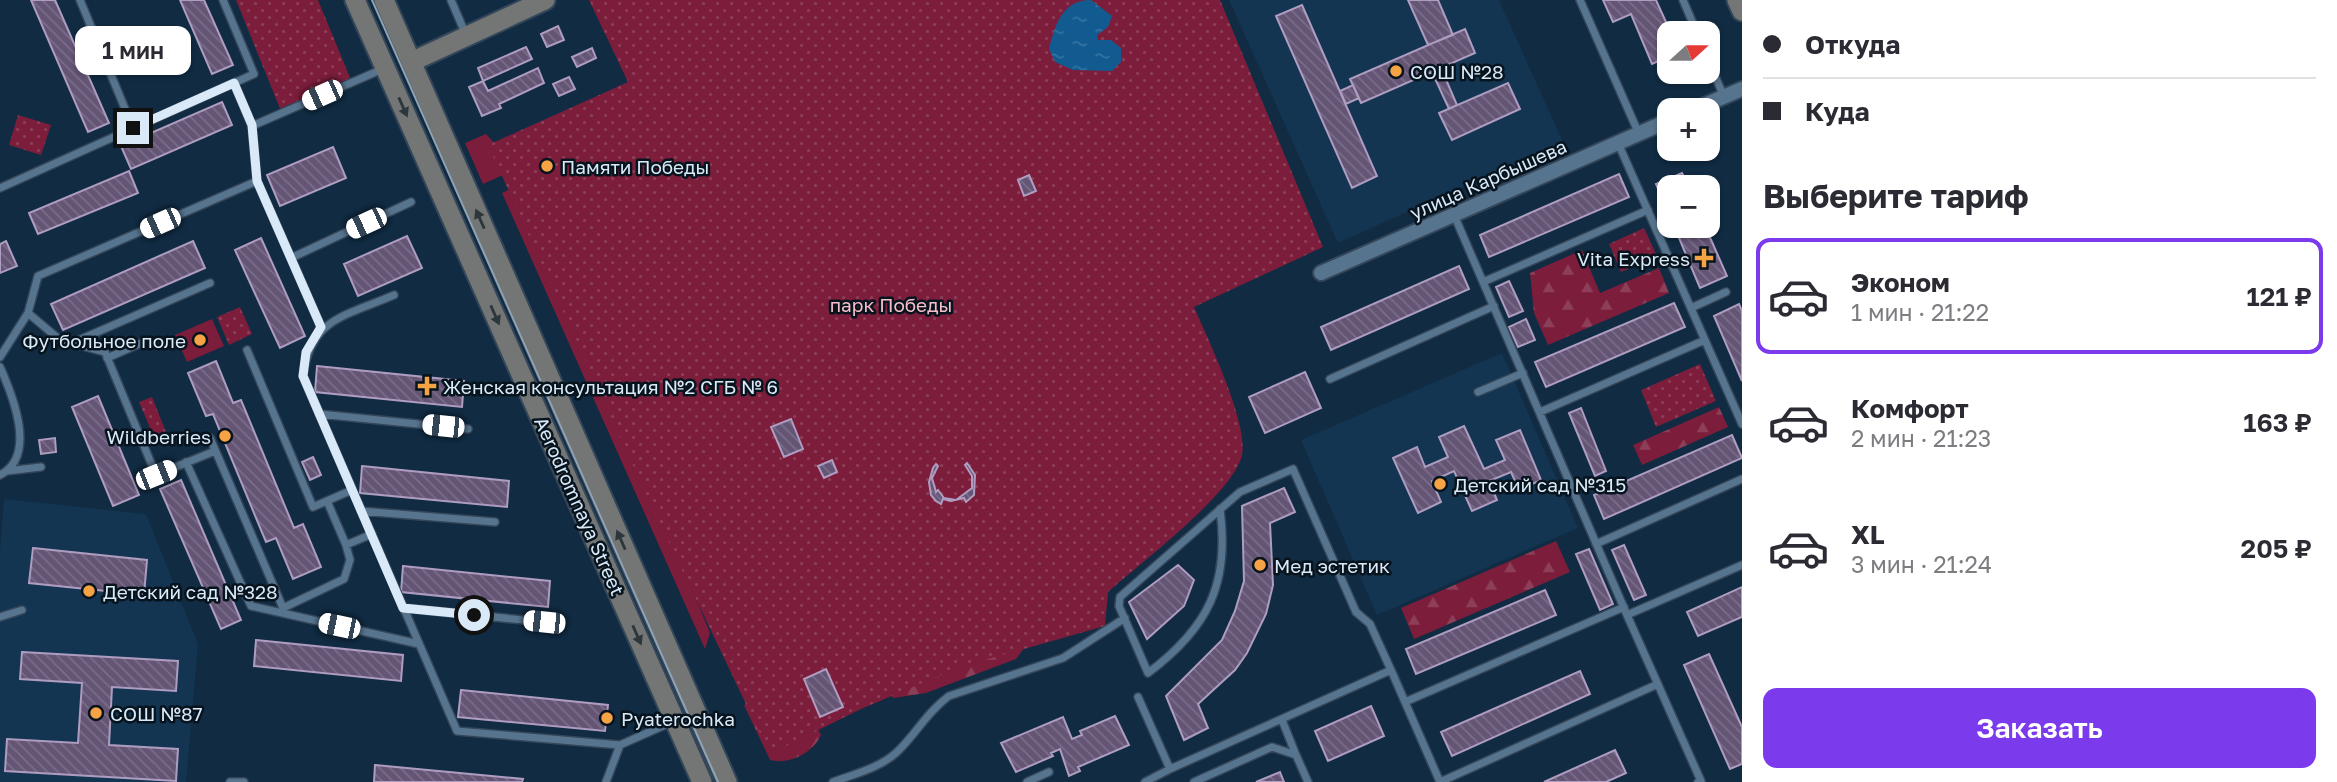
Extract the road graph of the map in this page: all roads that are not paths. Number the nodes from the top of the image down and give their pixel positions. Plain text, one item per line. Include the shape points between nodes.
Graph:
1 (80, 0) edge
2 (223, 0) edge
3 (355, 0) edge
4 (384, 0) edge
5 (451, 0) edge
6 (545, 0) edge
7 (1580, 0) edge
8 (1683, 0) edge
9 (1737, 0) edge
10 (1742, 11) edge
11 (1692, 21) edge
12 (466, 36) junction
13 (411, 62) junction
14 (385, 68) junction
15 (234, 83) junction
16 (1719, 84) edge
17 (1742, 89) edge
18 (1724, 96) junction
19 (1720, 98) edge
20 (252, 125) junction
21 (1657, 126) edge
22 (133, 128) junction
23 (1639, 134) junction
24 (1618, 143) junction
25 (257, 181) junction
26 (0, 188) edge
27 (411, 202) dead end
28 (1648, 210) junction
29 (1454, 215) junction
30 (291, 258) junction
31 (1321, 273) dead end
32 (1483, 282) junction
33 (210, 283) dead end
34 (1726, 292) dead end
35 (394, 295) dead end
36 (1494, 306) junction
37 (1691, 308) junction
38 (28, 313) junction
39 (321, 327) junction
40 (1705, 340) junction
41 (146, 341) dead end
42 (71, 343) junction
43 (247, 350) dead end
44 (0, 357) edge
45 (107, 358) junction
46 (0, 367) edge
47 (1523, 373) junction
48 (1329, 379) dead end
49 (1478, 393) dead end
50 (1540, 412) junction
51 (319, 414) junction
52 (1742, 424) edge
53 (468, 429) dead end
54 (210, 438) dead end
55 (215, 451) junction
56 (186, 463) junction
57 (41, 467) dead end
58 (4, 473) edge
59 (1742, 479) edge
60 (352, 490) junction
61 (327, 501) junction
62 (1220, 509) junction
63 (361, 511) junction
64 (495, 522) dead end
65 (372, 534) junction
66 (1596, 544) junction
67 (346, 545) junction
68 (1742, 565) edge
69 (1624, 607) junction
70 (403, 608) junction
71 (22, 610) dead end
72 (284, 611) junction
73 (1628, 615) junction
74 (0, 617) edge
75 (1125, 618) junction
76 (544, 622) dead end
77 (419, 644) junction
78 (1391, 670) junction
79 (1658, 684) junction
80 (1139, 697) dead end
81 (1405, 702) junction
82 (1282, 720) junction
83 (675, 721) junction
84 (620, 745) junction
85 (1296, 755) junction
86 (1170, 769) junction
87 (1049, 772) dead end
88 (230, 782) edge
89 (244, 782) edge
90 (606, 782) edge
91 (702, 782) edge
92 (727, 782) edge
93 (833, 782) edge
94 (1027, 782) edge
95 (1144, 782) edge
96 (1194, 782) edge
97 (1308, 782) edge
98 (1440, 782) edge
99 (1698, 782) edge

1 - 22 lane
2 - 15 lane via 254,74
3 - 14 main road, Aerodromnaya Street
4 - 13 main road, Aerodromnaya Street
5 - 12 lane
6 - 12 main road
7 - 23 lane
8 - 11 lane
9 - 10 main road
12 - 13 main road
92 -> 13 main road, Aerodromnaya Street
14 - 20 lane
14 -> 83 main road, Aerodromnaya Street
15 - 20 lane
15 - 22 lane
16 - 18 lane
17 - 18 street
18 - 19 street
20 - 25 lane
21 - 23 street, улица Карбышева
22 - 26 lane
23 - 24 street, улица Карбышева
24 - 28 lane
24 - 29 street, улица Карбышева
25 - 30 lane
25 - 38 lane via 38,276
27 - 30 lane
28 - 32 lane
28 - 37 lane
29 - 31 street, улица Карбышева
29 - 32 lane
30 - 39 lane
32 - 36 lane
33 - 42 lane
34 - 37 lane
35 - 39 lane
36 - 47 lane
36 - 48 lane
37 - 40 lane
38 - 42 lane via 60,341
38 - 44 lane
39 - 51 lane via 306,352 303,376
40 - 50 lane
40 - 52 lane
41 - 45 lane
42 - 45 lane via 105,352
43 - 61 lane via 313,507
45 - 56 lane via 156,475
46 - 58 lane via 20,425 18,445
47 - 49 lane
47 - 50 lane
50 - 66 lane
51 - 53 lane
51 - 60 lane
54 - 55 lane
55 - 56 lane
55 - 72 lane
56 - 72 lane via 245,598 251,606
57 - 58 lane
59 - 66 lane
60 - 61 lane
60 - 63 lane
61 - 67 lane
62 - 75 lane via 1120,597
62 - 75 lane via 1224,541 1216,588 1207,614 1183,644 1148,673
62 - 78 lane via 1240,492 1293,469 1356,612 1370,624
63 - 64 lane
63 - 65 lane
65 - 67 lane
65 - 70 lane
66 - 69 lane
67 - 72 lane via 350,560 344,579
68 - 73 lane
69 - 73 lane
69 - 81 lane
70 - 76 lane
70 - 77 lane
71 - 74 lane
72 - 77 lane
73 - 79 lane
75 - 93 lane via 1063,658 949,696 884,762
77 - 84 lane via 457,731
78 - 81 lane
78 - 82 lane
79 - 98 lane
79 - 99 lane
80 - 86 lane
81 - 98 lane
82 - 85 lane
82 - 86 lane
83 - 84 lane
83 - 91 main road, Aerodromnaya Street
84 - 90 lane
85 - 96 lane via 1272,747
85 - 97 lane
86 - 95 lane
87 - 94 lane
88 - 89 lane

